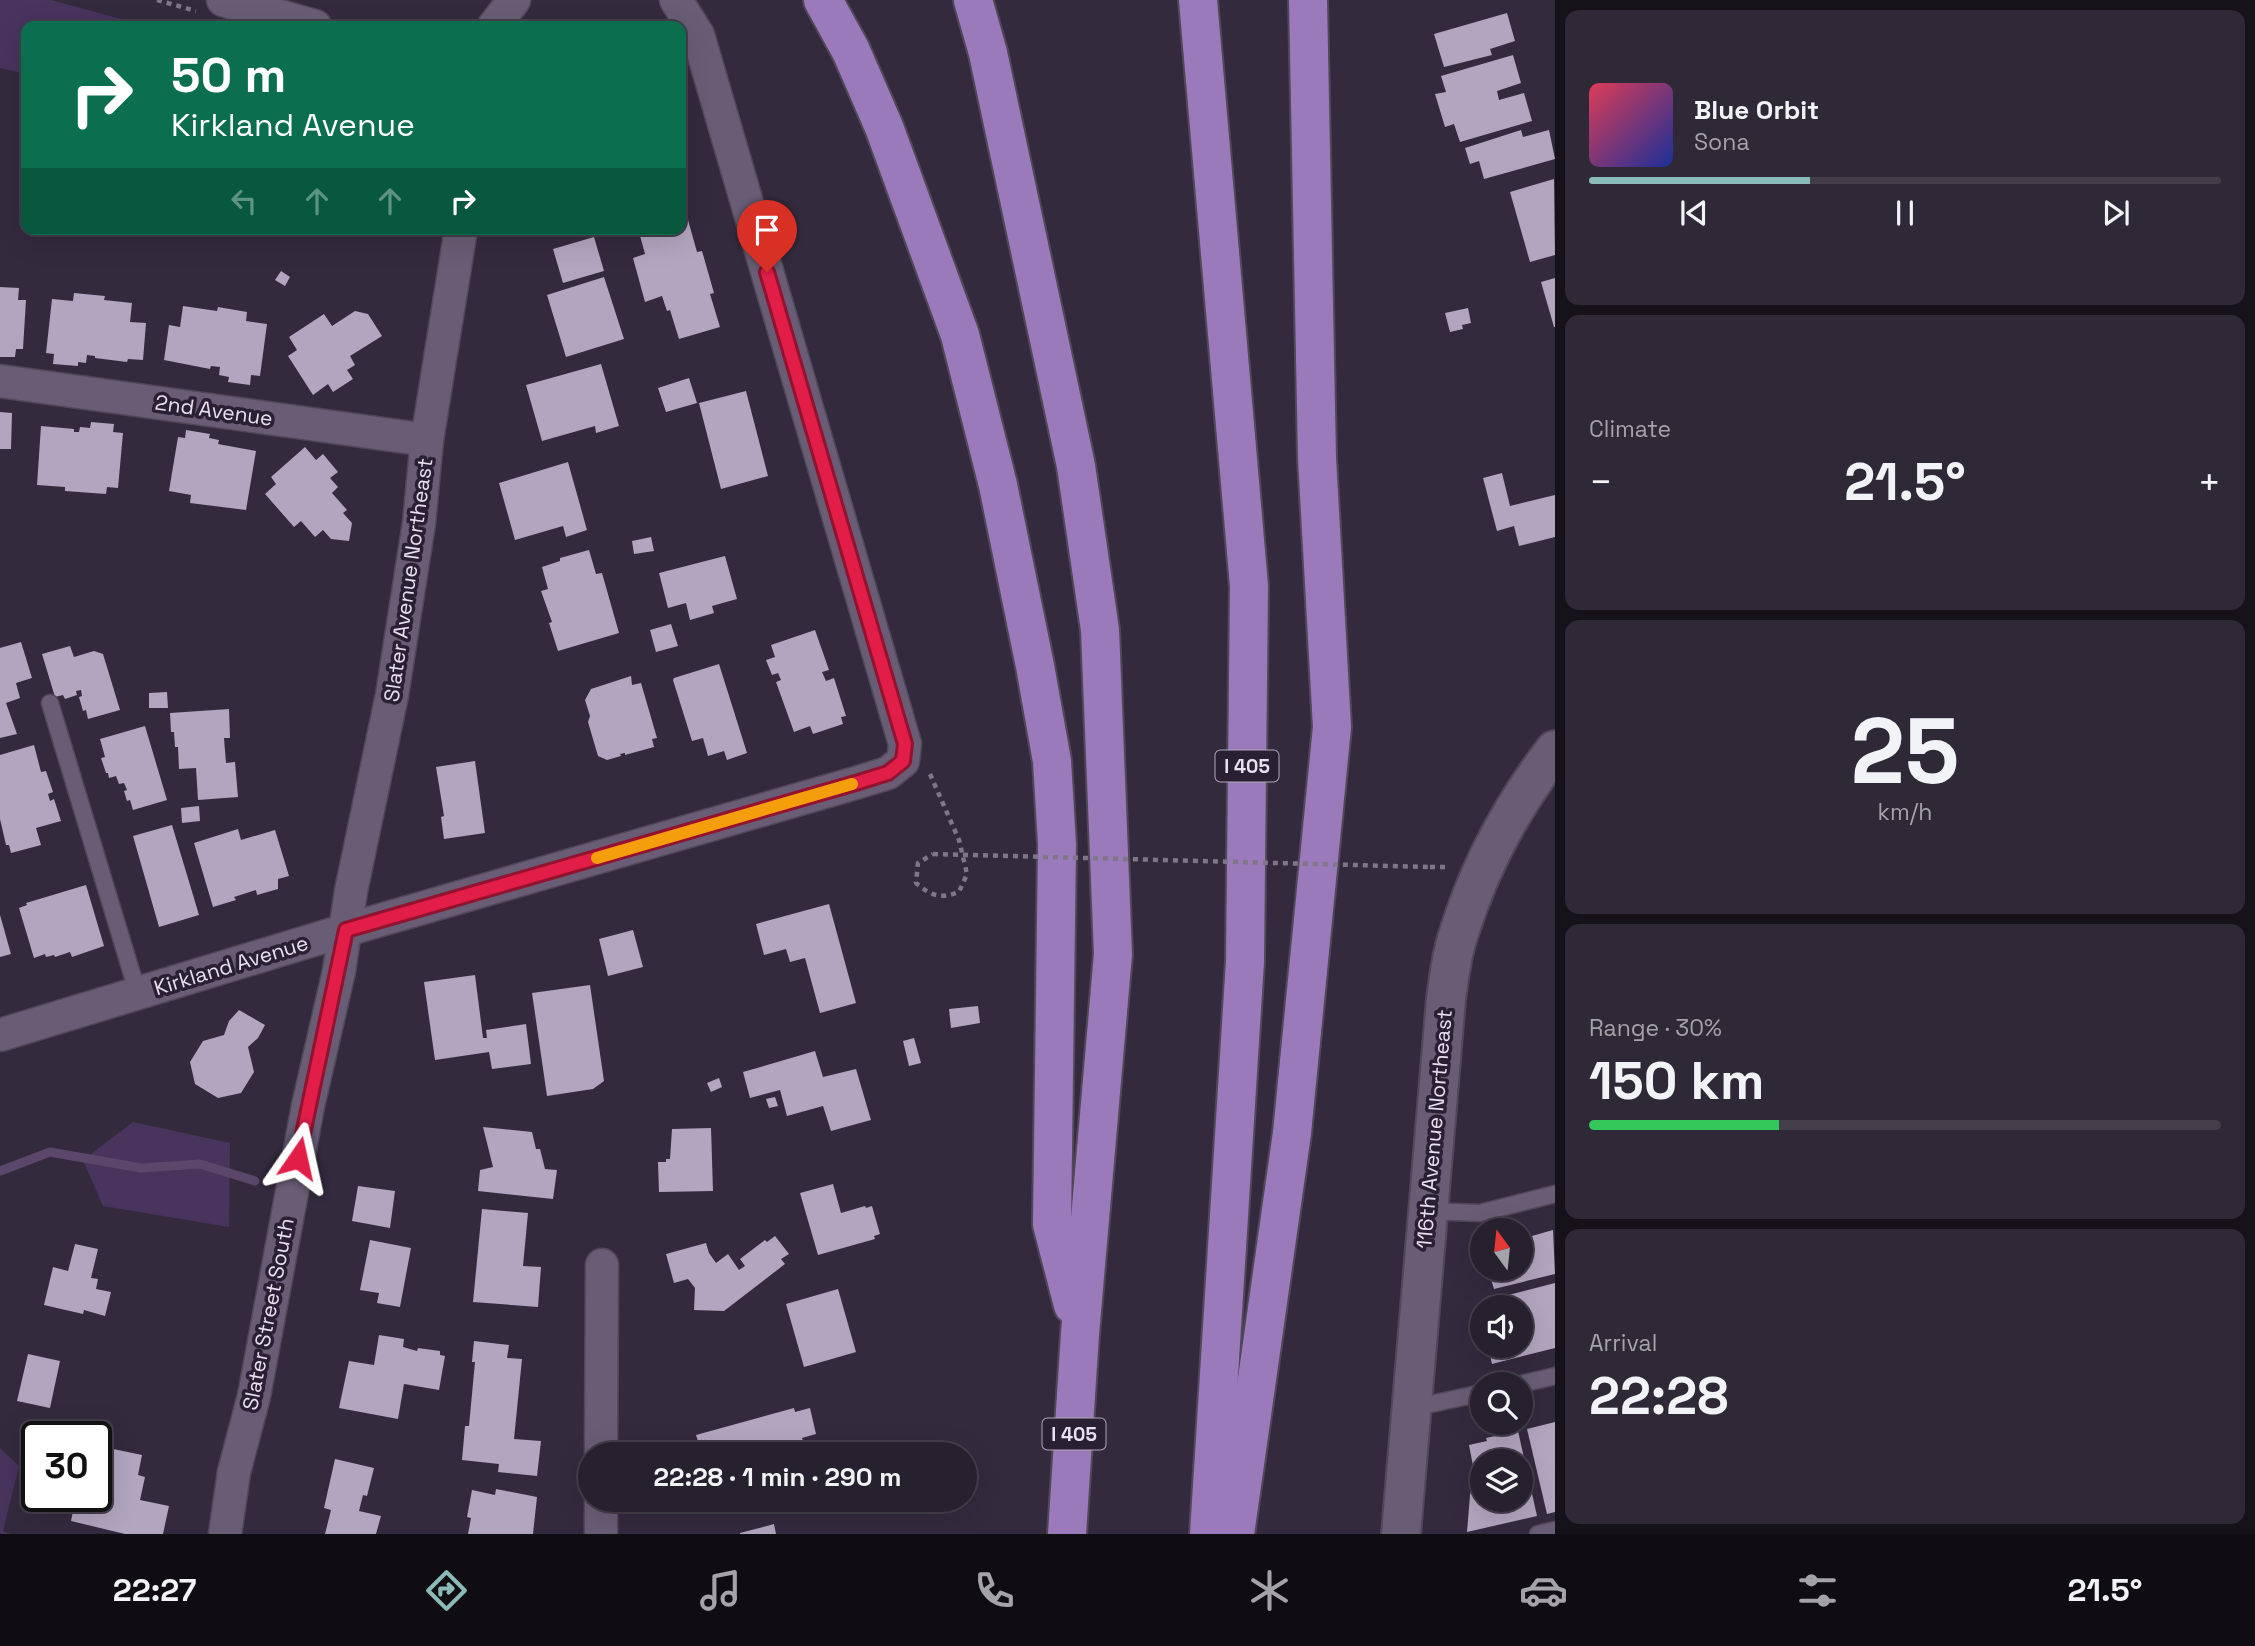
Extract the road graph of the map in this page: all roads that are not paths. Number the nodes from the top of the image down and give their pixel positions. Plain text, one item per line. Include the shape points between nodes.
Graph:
1 (514, 0) edge
2 (676, 0) edge
3 (823, 0) edge
4 (972, 0) edge
5 (1198, 0) edge
6 (1308, 0) edge
7 (213, 7) edge
8 (288, 21) edge
9 (498, 21) edge
10 (460, 235) edge
11 (0, 381) edge
12 (428, 440) junction
13 (50, 703) dead end
14 (1555, 750) edge
15 (346, 930) junction
16 (138, 994) junction
17 (0, 1035) edge
18 (1555, 1194) edge
19 (1427, 1211) junction
20 (601, 1265) dead end
21 (1080, 1334) junction
22 (1555, 1376) edge
23 (1533, 1381) edge
24 (1470, 1396) edge
25 (1410, 1408) junction
26 (601, 1442) edge
27 (601, 1512) edge
28 (1555, 1530) edge
29 (225, 1534) edge
30 (601, 1534) edge
31 (1067, 1534) edge
32 (1209, 1534) edge
33 (1235, 1534) edge
34 (1401, 1534) edge
35 (1538, 1534) edge

1 - 9 street
2 - 15 street, Kirkland Avenue via 698,36 905,744 903,761 888,773 859,782
3 - 21 highway via 884,127 960,335 998,485 1035,666 1052,761 1057,844 1052,1224
4 - 21 highway, I 405 via 1076,466 1100,630 1113,954
5 - 32 highway, I 405 via 1249,586 1245,961
6 - 33 highway via 1317,458 1332,727 1292,1133
7 - 8 street
10 - 12 street, Slater Avenue Northeast
11 - 12 street, 2nd Avenue
12 - 15 street, Slater Avenue Northeast via 392,695
13 - 16 lane
14 - 19 street, 116th Avenue Northeast via 1501,830 1457,938 1446,999
15 - 16 street, Kirkland Avenue
15 - 29 street, Slater Street South
16 - 17 street, Kirkland Avenue
18 - 19 lane via 1480,1213
19 - 25 street, 116th Avenue Northeast
20 - 26 street
21 - 31 highway, I 405
22 - 23 lane
24 - 25 lane
25 - 34 street, 116th Avenue Northeast
27 - 30 street
28 - 35 lane

